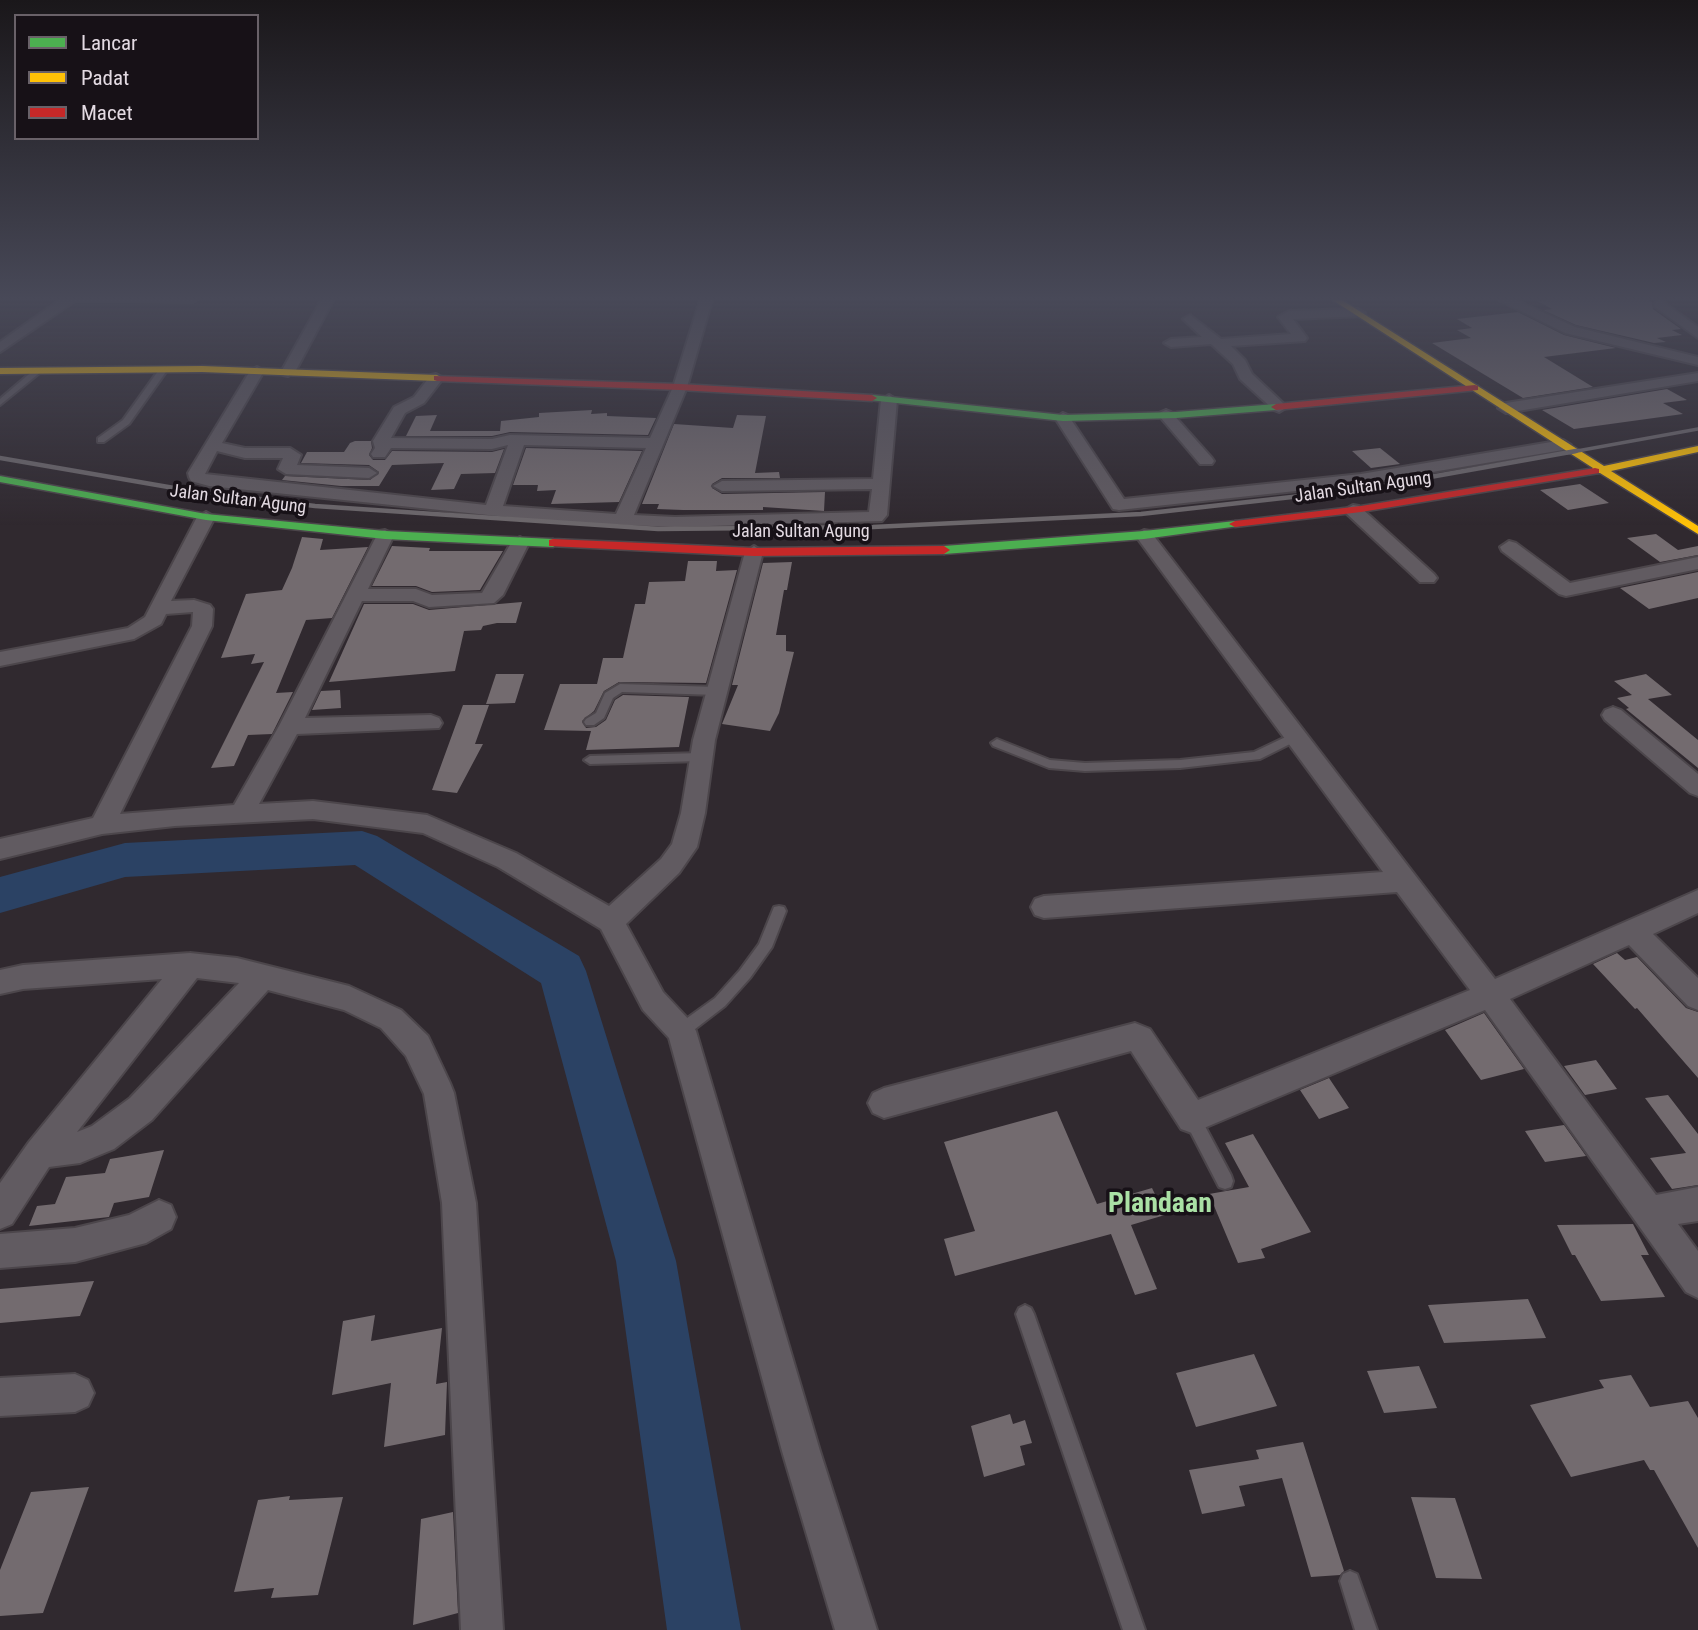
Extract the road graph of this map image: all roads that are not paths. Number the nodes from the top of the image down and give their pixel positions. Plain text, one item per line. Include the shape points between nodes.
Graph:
1 (34, 373) edge
2 (161, 373) edge
3 (256, 373) edge
4 (314, 373) edge
5 (684, 373) edge
6 (1244, 373) edge
7 (1454, 373) edge
8 (1698, 377) edge
9 (436, 378) junction
10 (680, 387) junction
11 (1475, 388) junction
12 (901, 401) junction
13 (0, 403) edge
14 (1279, 408) junction
15 (1506, 408) junction
16 (1166, 415) junction
17 (1063, 418) junction
18 (101, 440) dead end
19 (518, 440) junction
20 (381, 443) junction
21 (656, 443) junction
22 (212, 445) junction
23 (1563, 445) junction
24 (1698, 449) edge
25 (1206, 461) dead end
26 (1602, 470) junction
27 (369, 473) junction
28 (0, 479) edge
29 (881, 484) junction
30 (722, 486) dead end
31 (355, 497) junction
32 (1353, 510) junction
33 (492, 511) junction
34 (206, 517) junction
35 (623, 519) junction
36 (1698, 531) edge
37 (386, 535) junction
38 (1144, 535) junction
39 (520, 543) junction
40 (1510, 547) dead end
41 (754, 552) junction
42 (1698, 564) edge
43 (1427, 578) dead end
44 (354, 595) junction
45 (158, 608) junction
46 (0, 659) edge
47 (717, 691) junction
48 (1613, 715) dead end
49 (590, 722) dead end
50 (431, 723) dead end
51 (290, 726) junction
52 (1296, 736) junction
53 (997, 743) dead end
54 (701, 757) junction
55 (590, 760) dead end
56 (1698, 787) edge
57 (242, 812) junction
58 (103, 825) junction
59 (0, 849) edge
60 (1404, 881) junction
61 (1698, 901) edge
62 (1044, 906) dead end
63 (779, 911) dead end
64 (611, 921) junction
65 (1633, 931) junction
66 (190, 965) junction
67 (263, 976) junction
68 (0, 982) edge
69 (1490, 995) junction
70 (1698, 997) edge
71 (681, 1031) junction
72 (884, 1103) dead end
73 (1192, 1118) junction
74 (40, 1153) junction
75 (1225, 1181) dead end
76 (1698, 1204) edge
77 (0, 1212) edge
78 (1649, 1213) junction
79 (159, 1217) dead end
80 (0, 1251) edge
81 (1698, 1280) edge
82 (1026, 1314) dead end
83 (75, 1394) dead end
84 (0, 1397) edge
85 (1350, 1581) dead end
86 (482, 1630) edge
87 (856, 1630) edge
88 (1134, 1630) edge
89 (1366, 1630) edge

1 - 13 lane
2 - 18 lane via 126,422
3 - 22 street
4 - 9 street
5 - 10 street
6 - 14 street
7 - 11 street
8 - 15 street
9 - 10 street
9 - 20 street via 414,405 399,410
10 - 12 street
10 - 21 street
11 - 14 street
11 - 15 street
12 - 17 street
12 - 29 street
14 - 16 street
15 - 23 street
16 - 17 street
16 - 25 street
17 - 23 street via 1119,505 1361,479
19 - 20 street
19 - 21 street
19 - 33 street
20 - 27 street via 383,448
21 - 35 street
22 - 27 street via 245,453 290,453 286,468
22 - 31 street via 197,477
23 - 26 street
24 - 26 street, Jalan Sultan Agung
26 - 32 street, Jalan Sultan Agung
26 - 36 street
27 - 31 street
28 - 34 street, Jalan Sultan Agung
29 - 30 street
29 - 35 street via 878,515 870,519
31 - 33 street
32 - 38 street, Jalan Sultan Agung
32 - 43 street
33 - 35 street
34 - 37 street, Jalan Sultan Agung
34 - 45 street
37 - 39 street, Jalan Sultan Agung
37 - 44 street
38 - 41 street, Jalan Sultan Agung via 960,550
38 - 52 street
39 - 41 street, Jalan Sultan Agung
39 - 44 street via 487,599 429,601 416,596
40 - 42 street via 1566,590
41 - 47 street
44 - 51 street
45 - 46 street via 154,620 134,633
45 - 58 street via 203,609 202,626
47 - 49 lane via 620,688
47 - 54 street
48 - 56 street
50 - 51 street
51 - 57 street
52 - 53 lane via 1256,756 1085,767 1049,764
52 - 60 street
54 - 55 lane
54 - 64 street via 684,847
57 - 58 street
57 - 64 street via 313,810 427,824 507,860
58 - 59 street
60 - 62 street
60 - 69 street
61 - 65 street
63 - 71 lane via 765,947 745,974 720,1002
64 - 71 street via 653,1000
65 - 69 street
65 - 70 street
66 - 67 street
66 - 68 street
66 - 74 street
67 - 74 street via 141,1109 103,1138
67 - 86 street via 349,999 391,1019 417,1046 439,1093 459,1203
69 - 73 street
69 - 78 street
71 - 87 street
72 - 73 street via 1135,1036
73 - 75 lane
74 - 77 street
76 - 78 street
78 - 81 street
79 - 80 street via 134,1231 75,1245
82 - 88 lane
83 - 84 street
85 - 89 lane

